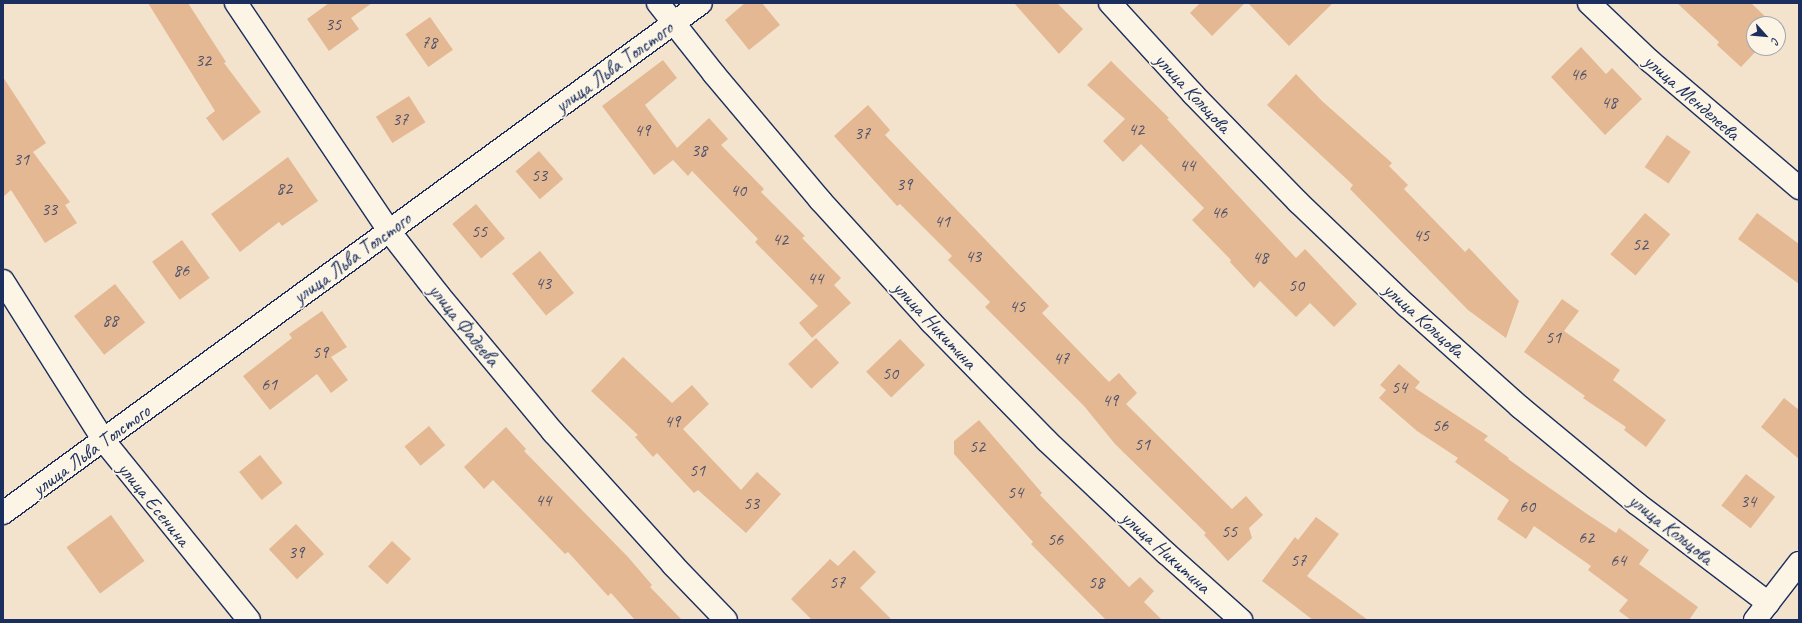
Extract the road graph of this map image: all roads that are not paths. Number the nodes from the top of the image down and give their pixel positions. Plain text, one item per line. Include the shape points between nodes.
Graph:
1 (236, 3) edge
2 (658, 3) edge
3 (701, 3) edge
4 (1110, 3) edge
5 (1589, 3) edge
6 (673, 24) junction
7 (1799, 188) edge
8 (389, 231) junction
9 (3, 281) edge
10 (104, 441) junction
11 (3, 513) edge
12 (1799, 563) edge
13 (1762, 612) edge
14 (249, 620) edge
15 (726, 620) edge
16 (1241, 620) edge

1 - 8 street, улица Фадеева
2 - 6 street, улица Никитина
3 - 6 street, улица Льва Толстого
4 - 13 street, улица Кольцова via 1193,94 1298,202 1407,306
5 - 7 street, улица Менделеева via 1656,66
6 - 8 street, улица Льва Толстого
6 - 16 street, улица Никитина via 820,200 931,322 1046,440
8 - 10 street, улица Льва Толстого
8 - 15 street, улица Фадеева via 553,432
9 - 10 street, улица Есенина
10 - 11 street, улица Льва Толстого
10 - 14 street, улица Есенина
12 - 13 street

